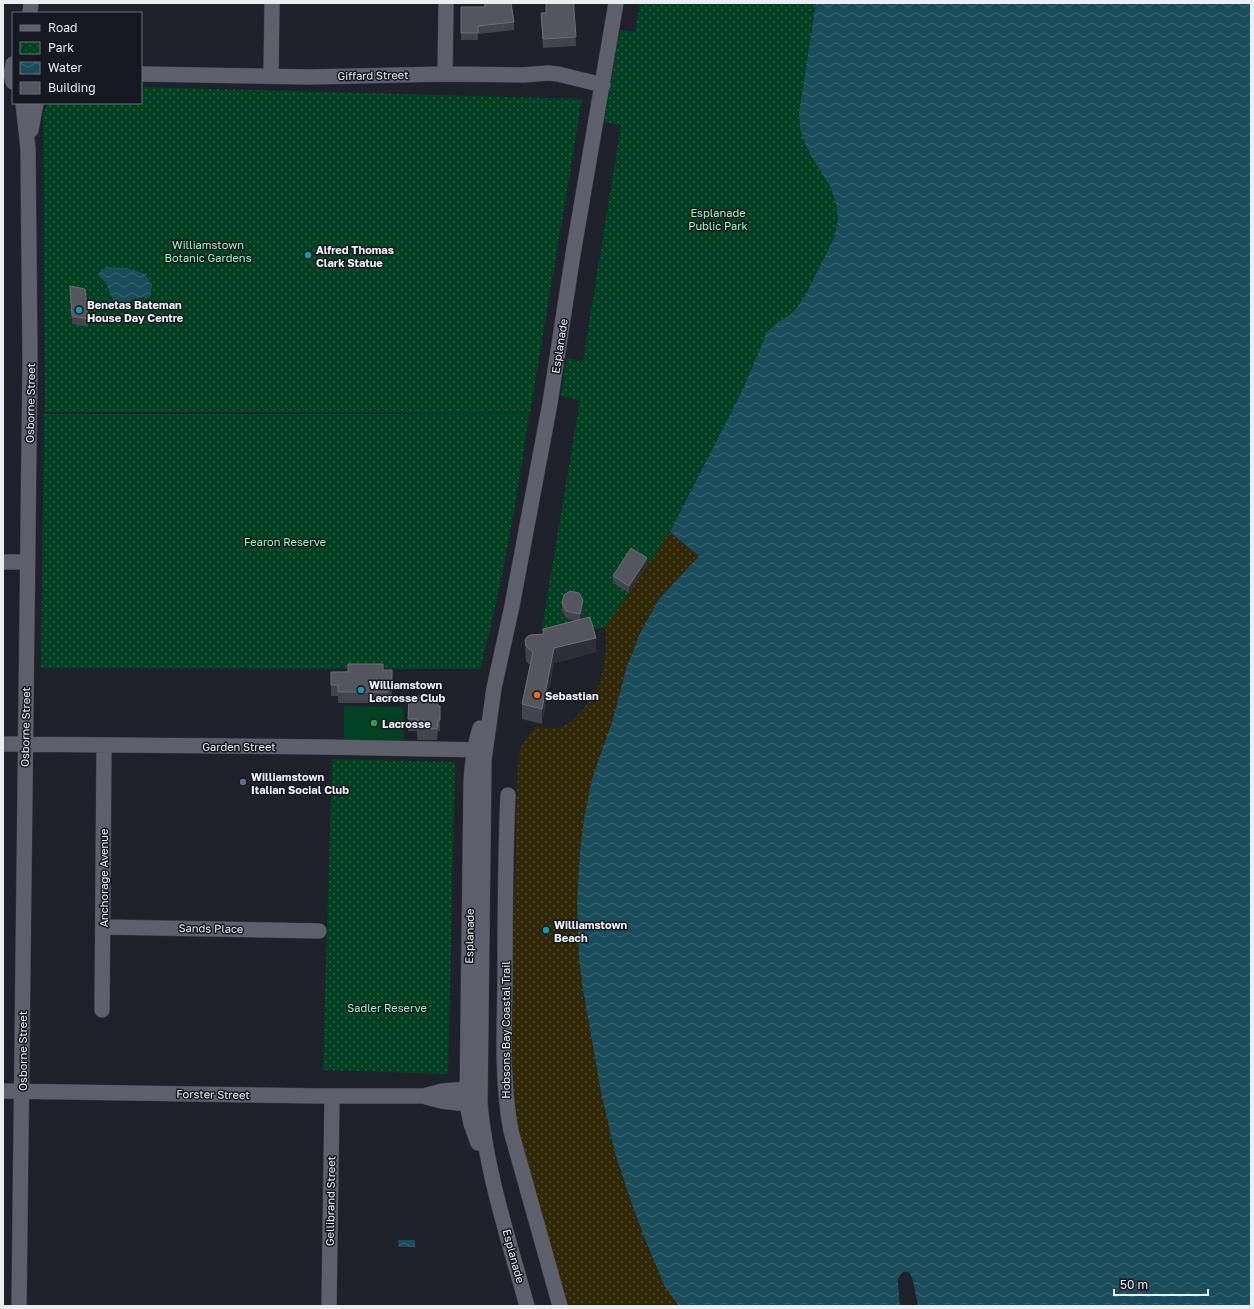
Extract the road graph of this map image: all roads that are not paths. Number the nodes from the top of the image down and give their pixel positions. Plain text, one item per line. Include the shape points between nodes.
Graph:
1 (272, 3) edge
2 (446, 3) edge
3 (616, 3) edge
4 (12, 70) edge
5 (142, 74) edge
6 (445, 74) junction
7 (271, 76) junction
8 (9, 81) edge
9 (603, 85) junction
10 (23, 104) edge
11 (36, 104) edge
12 (28, 149) junction
13 (3, 562) edge
14 (27, 562) junction
15 (3, 744) edge
16 (25, 744) junction
17 (104, 746) junction
18 (479, 750) junction
19 (508, 795) dead end
20 (103, 927) junction
21 (319, 930) dead end
22 (102, 1010) dead end
23 (3, 1091) edge
24 (22, 1091) junction
25 (471, 1094) junction
26 (332, 1096) junction
27 (19, 1306) edge
28 (329, 1306) edge
29 (527, 1306) edge
30 (560, 1306) edge

1 - 7 street
2 - 6 street
3 - 9 street, Esplanade
4 - 8 street
5 - 7 street, Giffard Street
6 - 7 street, Giffard Street
6 - 9 street, Giffard Street via 548,73
9 - 18 street, Esplanade via 528,523
10 - 12 street, Osborne Street
11 - 12 street, Osborne Street
12 - 14 street, Osborne Street via 30,360
13 - 14 street
14 - 16 street, Osborne Street
15 - 16 street, Garden Street
16 - 17 street, Garden Street
16 - 24 street, Osborne Street
17 - 18 street, Garden Street
17 - 20 street, Anchorage Avenue
18 - 25 street, Esplanade via 471,783
19 - 30 street, Hobsons Bay Coastal Trail via 504,991 506,1107 510,1131
20 - 21 street, Sands Place
20 - 22 street, Anchorage Avenue
23 - 24 street, Forster Street
24 - 26 street, Forster Street
24 - 27 street, Osborne Street
25 - 26 street, Forster Street via 443,1091 423,1096
25 - 29 street, Esplanade via 471,1124 494,1183
26 - 28 street, Gellibrand Street

